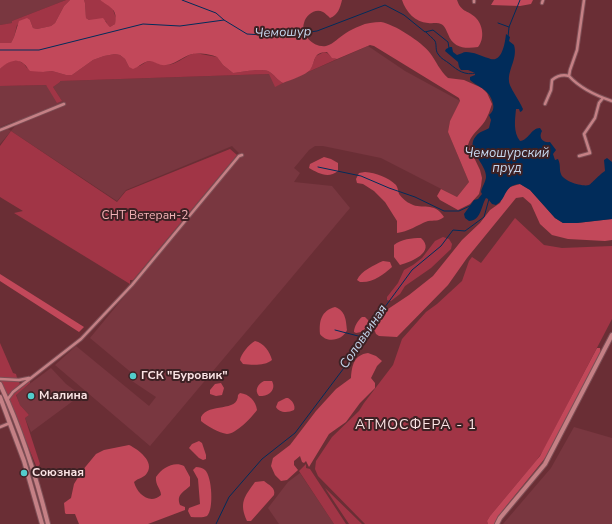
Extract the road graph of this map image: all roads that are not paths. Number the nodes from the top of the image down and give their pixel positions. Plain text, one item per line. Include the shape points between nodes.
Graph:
1 (584, 0) edge
2 (569, 76) junction
3 (603, 98) junction
4 (612, 101) edge
5 (64, 104) dead end
6 (545, 104) dead end
7 (0, 130) edge
8 (242, 155) dead end
9 (579, 156) dead end
10 (612, 335) edge
11 (30, 378) junction
12 (0, 379) edge
13 (0, 384) edge
14 (0, 397) edge
15 (8, 400) junction
16 (2, 403) junction
17 (10, 423) junction
18 (0, 428) edge
19 (24, 444) junction
20 (19, 446) junction
21 (42, 524) edge
22 (48, 524) edge
23 (497, 524) edge

1 - 2 street via 577,50
2 - 3 street
2 - 6 street via 558,76 552,80
3 - 4 street
3 - 9 street via 595,118 584,134 590,153
5 - 7 street
8 - 11 street via 132,285 81,338
10 - 23 main road via 545,464
11 - 12 street
11 - 15 street via 11,394
13 - 15 main road
14 - 16 main road
15 - 16 main road
15 - 19 main road
16 - 17 main road
17 - 18 street
17 - 20 main road
19 - 20 main road
19 - 22 main road
20 - 21 main road

